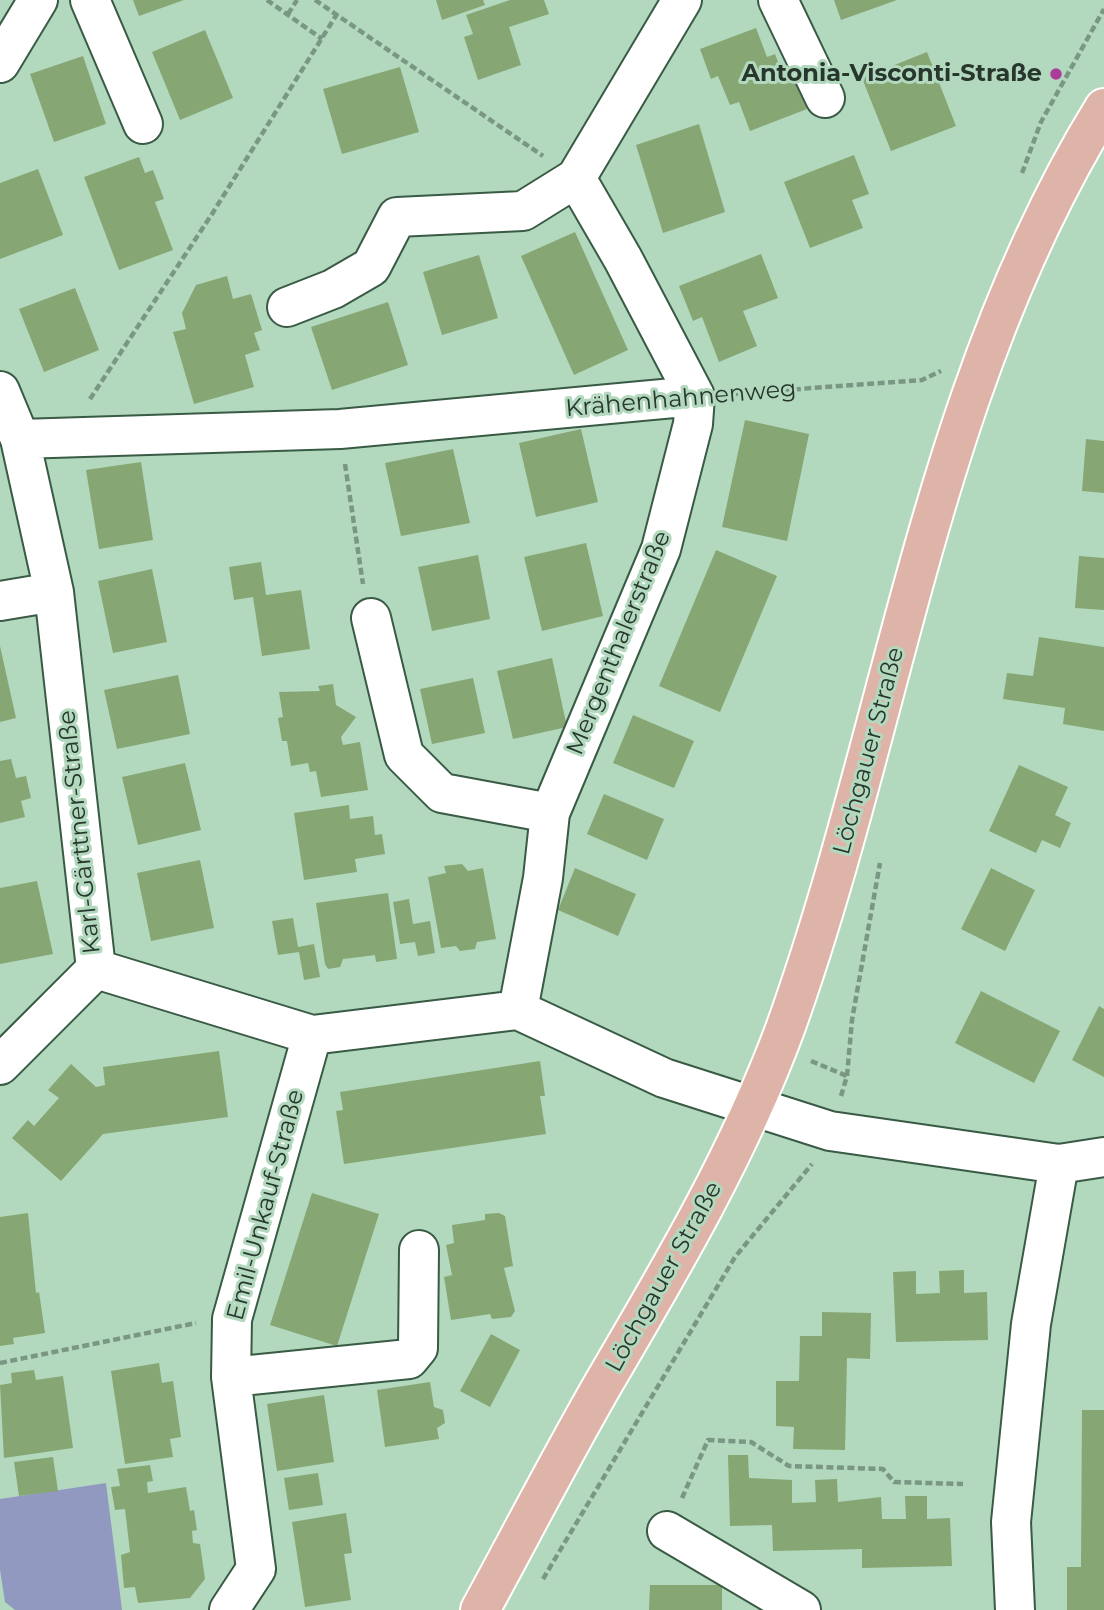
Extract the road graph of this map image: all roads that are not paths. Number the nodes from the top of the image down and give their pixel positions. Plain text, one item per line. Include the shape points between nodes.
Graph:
1 (38, 0) edge
2 (90, 0) edge
3 (682, 0) edge
4 (778, 0) edge
5 (0, 63) edge
6 (825, 97) dead end
7 (1104, 108) edge
8 (143, 124) dead end
9 (576, 178) junction
10 (287, 307) dead end
11 (0, 391) edge
12 (695, 396) junction
13 (20, 439) junction
14 (54, 592) junction
15 (0, 601) edge
16 (371, 618) road end
17 (550, 813) junction
18 (96, 969) junction
19 (518, 1010) junction
20 (312, 1035) junction
21 (0, 1065) edge
22 (755, 1108) junction
23 (1104, 1157) edge
24 (1059, 1164) junction
25 (419, 1250) dead end
26 (231, 1377) junction
27 (667, 1531) road end
28 (229, 1610) edge
29 (480, 1610) edge
30 (801, 1610) edge
31 (1015, 1610) edge

1 - 5 street
2 - 8 street
3 - 9 street
4 - 6 street
7 - 22 main road, Löchgauer Straße via 1032,239 942,478 845,845
9 - 10 street via 523,211 397,217 371,267
9 - 12 street
11 - 13 street, Karl-Gärttner-Straße
12 - 13 street, Krähenhahnenweg via 340,429
12 - 17 street, Mergenthalerstraße via 693,424 661,549
13 - 14 street, Karl-Gärttner-Straße
14 - 15 street
14 - 18 street, Karl-Gärttner-Straße
16 - 17 street via 404,755 442,793
17 - 19 street, Mergenthalerstraße via 543,878
18 - 20 street, Karl-Gärttner-Straße
18 - 21 street
19 - 20 street, Karl-Gärttner-Straße
19 - 22 street via 664,1078
20 - 26 street, Emil-Unkauf-Straße via 232,1320
22 - 24 street via 830,1131
22 - 29 main road, Löchgauer Straße via 668,1277 605,1381
23 - 24 street
24 - 31 street via 1031,1324 1011,1522
25 - 26 street via 418,1348 409,1359
26 - 28 street, Emil-Unkauf-Straße via 256,1569
27 - 30 street

